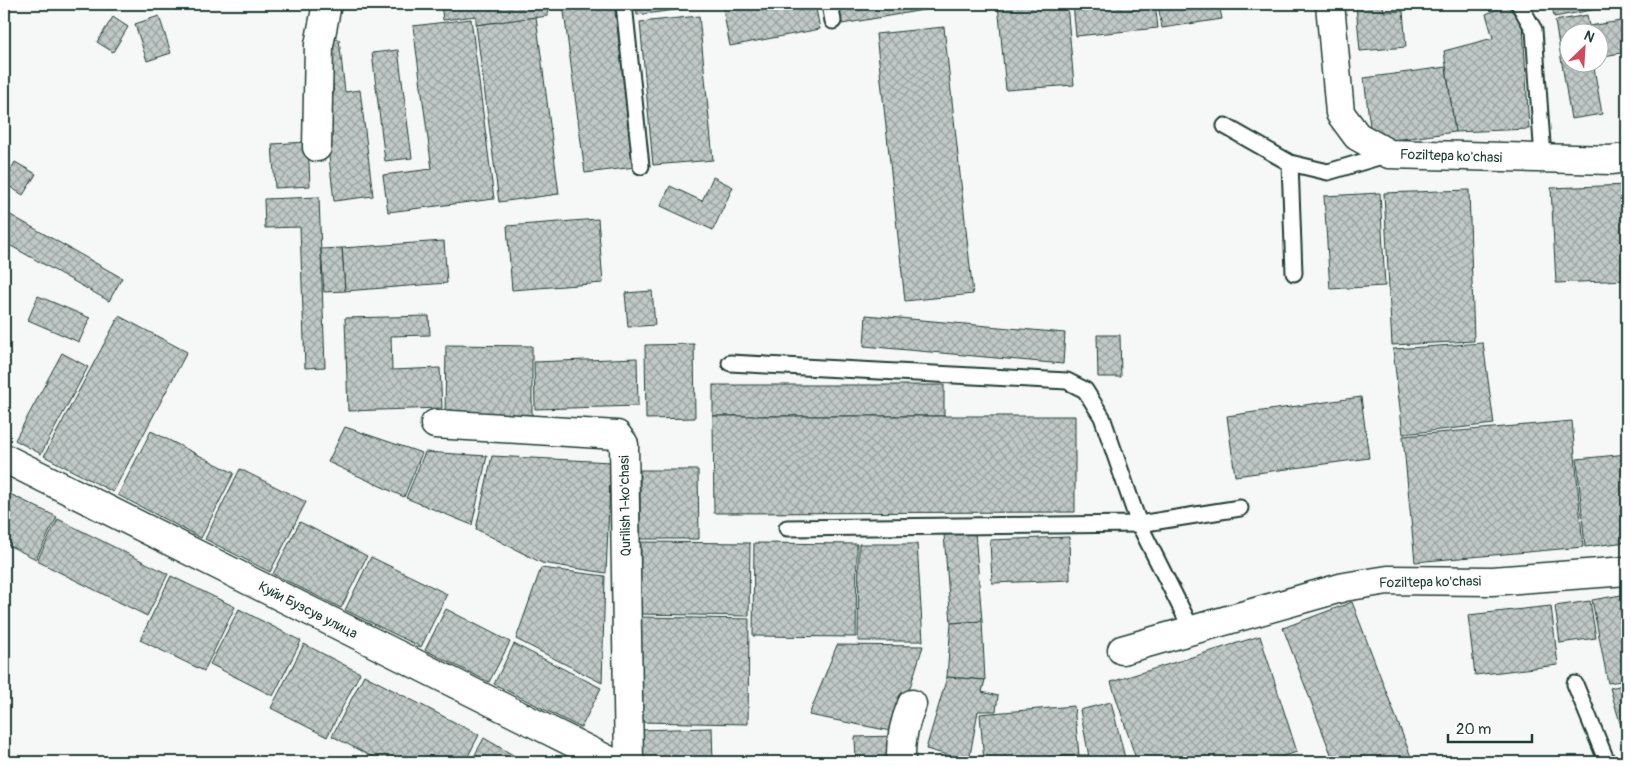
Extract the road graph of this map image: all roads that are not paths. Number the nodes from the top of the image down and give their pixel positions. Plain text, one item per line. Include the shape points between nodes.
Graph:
1 (327, 4) edge
2 (624, 4) edge
3 (830, 4) edge
4 (1330, 4) edge
5 (1519, 4) edge
6 (833, 21) dead end
7 (1225, 126) dead end
8 (317, 147) dead end
9 (1389, 154) junction
10 (1543, 158) junction
11 (1627, 158) edge
12 (1290, 163) junction
13 (641, 166) dead end
14 (1294, 273) dead end
15 (730, 362) dead end
16 (435, 424) dead end
17 (4, 458) edge
18 (1240, 508) dead end
19 (1139, 524) junction
20 (786, 528) dead end
21 (1627, 571) edge
22 (1192, 630) junction
23 (1122, 650) dead end
24 (1575, 684) dead end
25 (912, 704) dead end
26 (612, 762) edge
27 (629, 762) edge
28 (901, 762) edge
29 (1607, 762) edge

1 - 8 street via 319,45
2 - 13 lane
3 - 6 lane
4 - 9 street, Foziltepa ko'chasi via 1340,113 1357,136
5 - 10 lane via 1534,30
7 - 12 lane
9 - 10 street, Foziltepa ko'chasi
9 - 12 lane via 1328,172
10 - 11 street, Foziltepa ko'chasi
12 - 14 lane
15 - 19 lane via 1066,381 1085,390 1102,417
16 - 27 street, Qurilish 1-ko'chasi via 617,435 624,444
17 - 26 street, Куйи Бузсув улица
18 - 19 lane
19 - 20 lane
19 - 22 lane
21 - 22 street, Foziltepa ko'chasi via 1492,581 1388,580 1344,586
22 - 23 street, Foziltepa ko'chasi
24 - 29 lane
25 - 28 street via 900,746

